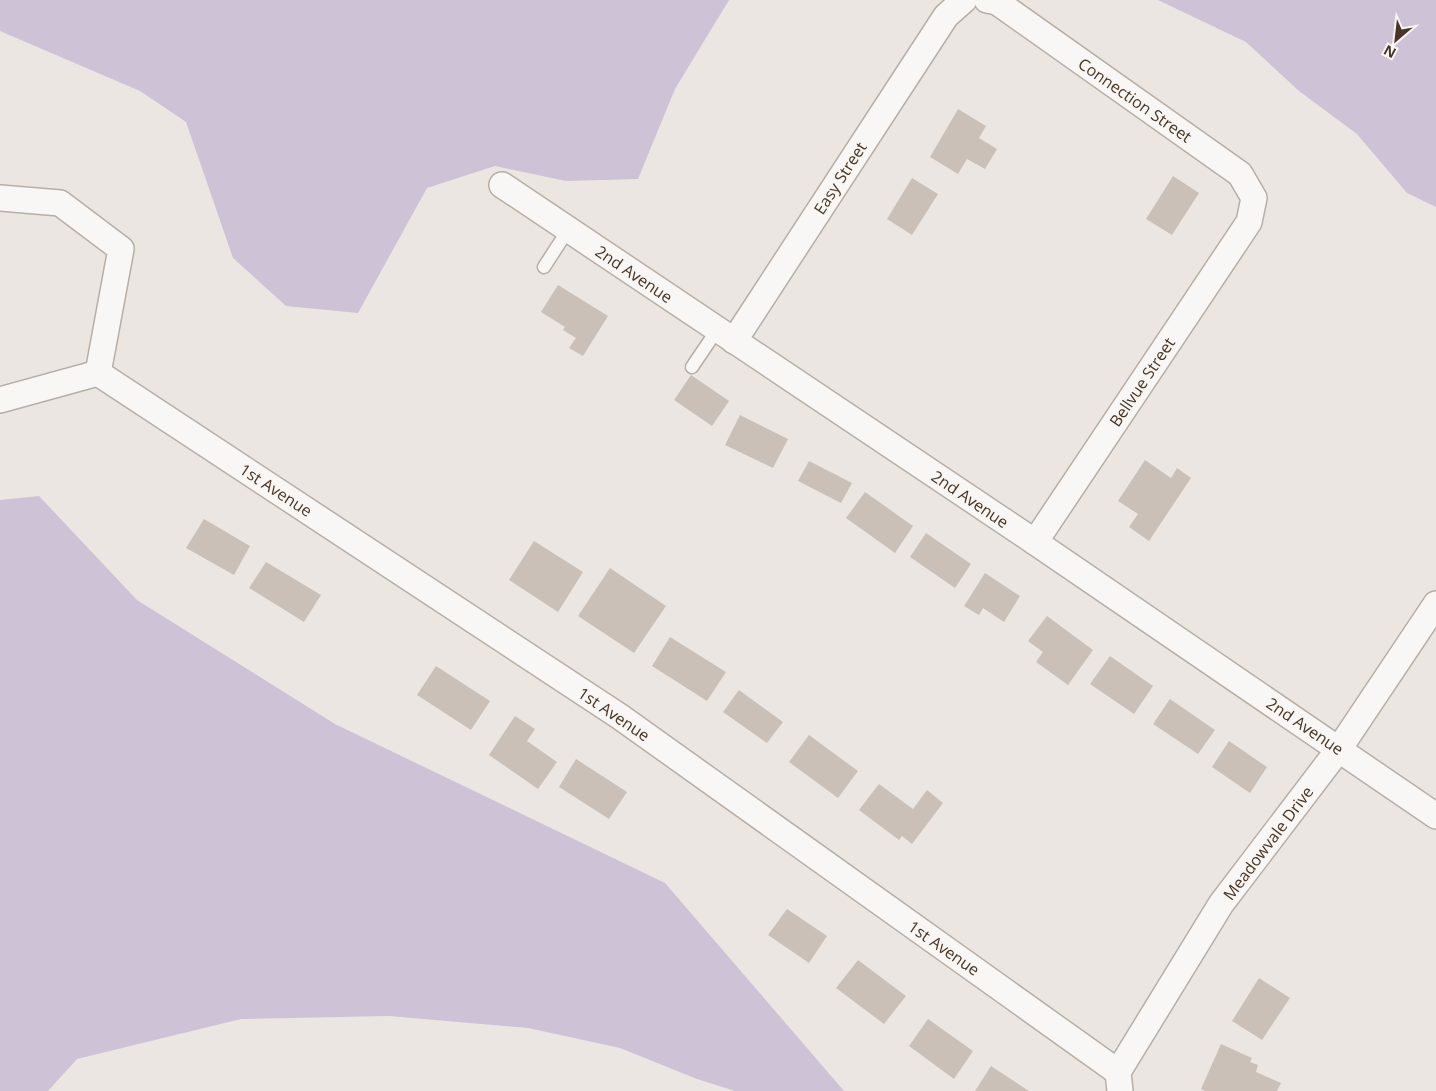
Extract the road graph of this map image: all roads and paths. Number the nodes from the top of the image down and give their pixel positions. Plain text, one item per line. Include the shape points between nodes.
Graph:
1 (964, 0) edge
2 (987, 0) edge
3 (502, 185) dead end
4 (0, 198) edge
5 (1249, 222) joint
6 (568, 230) junction
7 (544, 267) dead end
8 (725, 335) junction
9 (692, 367) dead end
10 (98, 373) junction
11 (0, 400) edge
12 (1035, 542) junction
13 (1436, 604) edge
14 (1339, 749) junction
15 (1436, 816) edge
16 (1119, 1081) edge

1 - 8 street, Easy Street via 946,16
2 - 5 street, Connection Street via 997,2 1240,174 1254,198
3 - 6 street, 2nd Avenue
4 - 10 street via 60,203 121,248
5 - 12 street, Bellvue Street
6 - 7 lane
6 - 8 street, 2nd Avenue
8 - 9 lane
8 - 12 street, 2nd Avenue
10 - 11 street
10 - 16 street, 1st Avenue via 619,716
12 - 14 street, 2nd Avenue
13 - 14 street, Meadowvale Drive
14 - 15 street, 2nd Avenue
14 - 16 street, Meadowvale Drive via 1221,904

